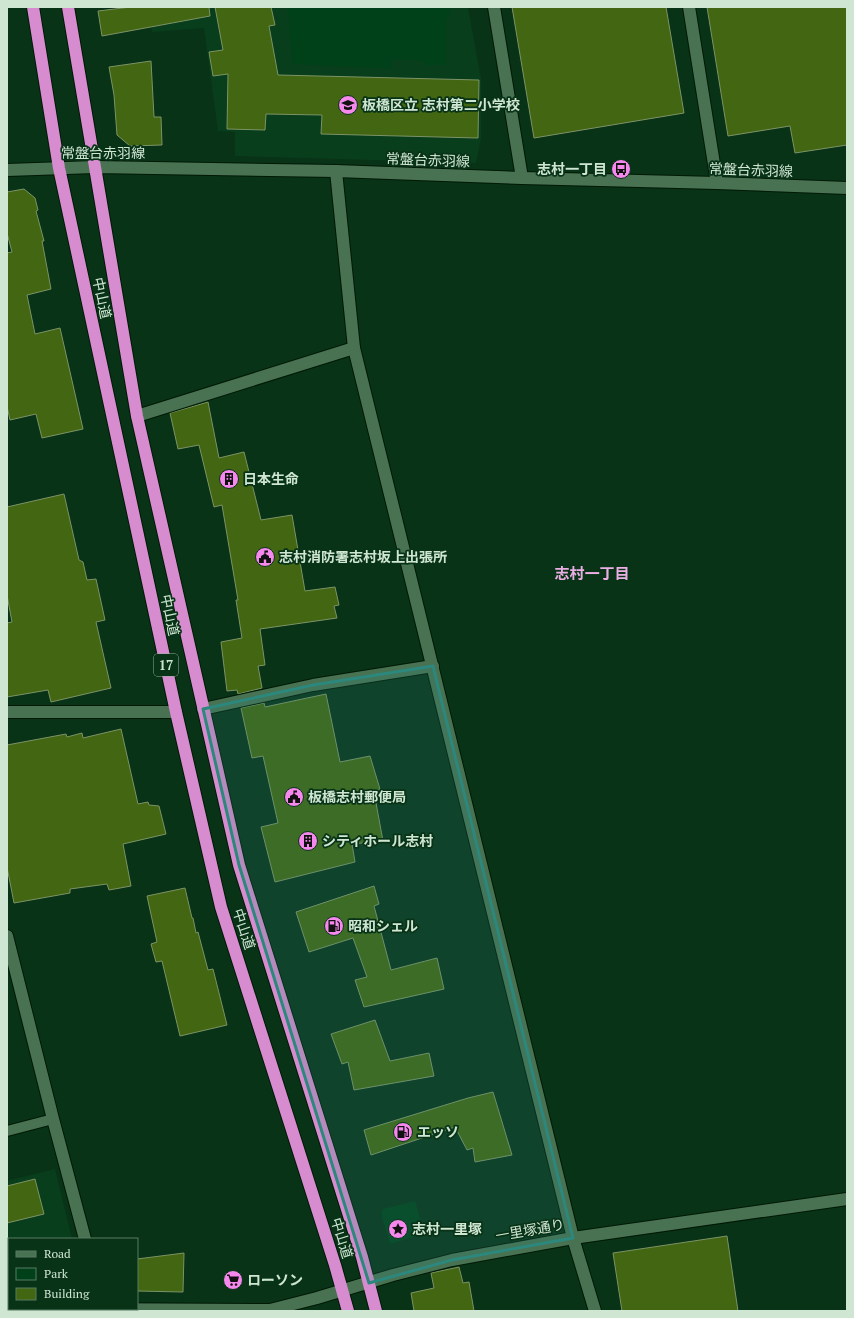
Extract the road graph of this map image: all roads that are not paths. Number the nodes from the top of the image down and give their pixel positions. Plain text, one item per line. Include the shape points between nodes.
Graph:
1 (33, 7) edge
2 (68, 7) edge
3 (494, 7) edge
4 (689, 7) edge
5 (95, 167) junction
6 (59, 168) junction
7 (7, 170) edge
8 (336, 171) junction
9 (522, 178) junction
10 (717, 183) junction
11 (847, 188) edge
12 (354, 348) junction
13 (137, 416) junction
14 (433, 666) junction
15 (203, 709) junction
16 (7, 712) edge
17 (176, 712) junction
18 (7, 936) edge
19 (53, 1119) junction
20 (7, 1131) edge
21 (847, 1199) edge
22 (84, 1238) edge
23 (573, 1238) junction
24 (369, 1283) junction
25 (342, 1290) junction
26 (103, 1310) edge
27 (348, 1311) edge
28 (376, 1311) edge
29 (595, 1311) edge

1 - 6 highway, 中山道 / 17
2 - 5 highway, 中山道 / 17
3 - 9 street
4 - 10 street
5 - 6 street, 常盤台赤羽線
5 - 8 street, 常盤台赤羽線
5 - 13 highway, 中山道 / 17
6 - 7 street, 常盤台赤羽線
6 - 17 highway, 中山道 / 17
8 - 9 street, 常盤台赤羽線
8 - 12 street
9 - 10 street, 常盤台赤羽線
10 - 11 street, 常盤台赤羽線
12 - 13 street
12 - 14 street
13 - 15 highway, 中山道 / 17
14 - 15 street via 313,685
14 - 23 street
15 - 24 highway, 中山道 / 17 via 239,865
16 - 17 street
17 - 25 highway, 中山道 / 17 via 222,907
18 - 19 street
19 - 20 lane
19 - 22 street
21 - 23 street, 一里塚通り
23 - 24 street, 一里塚通り via 452,1260
23 - 29 street
24 - 25 street, 一里塚通り
24 - 28 highway, 中山道 / 17
25 - 26 street, 一里塚通り via 270,1310
25 - 27 highway, 中山道 / 17

